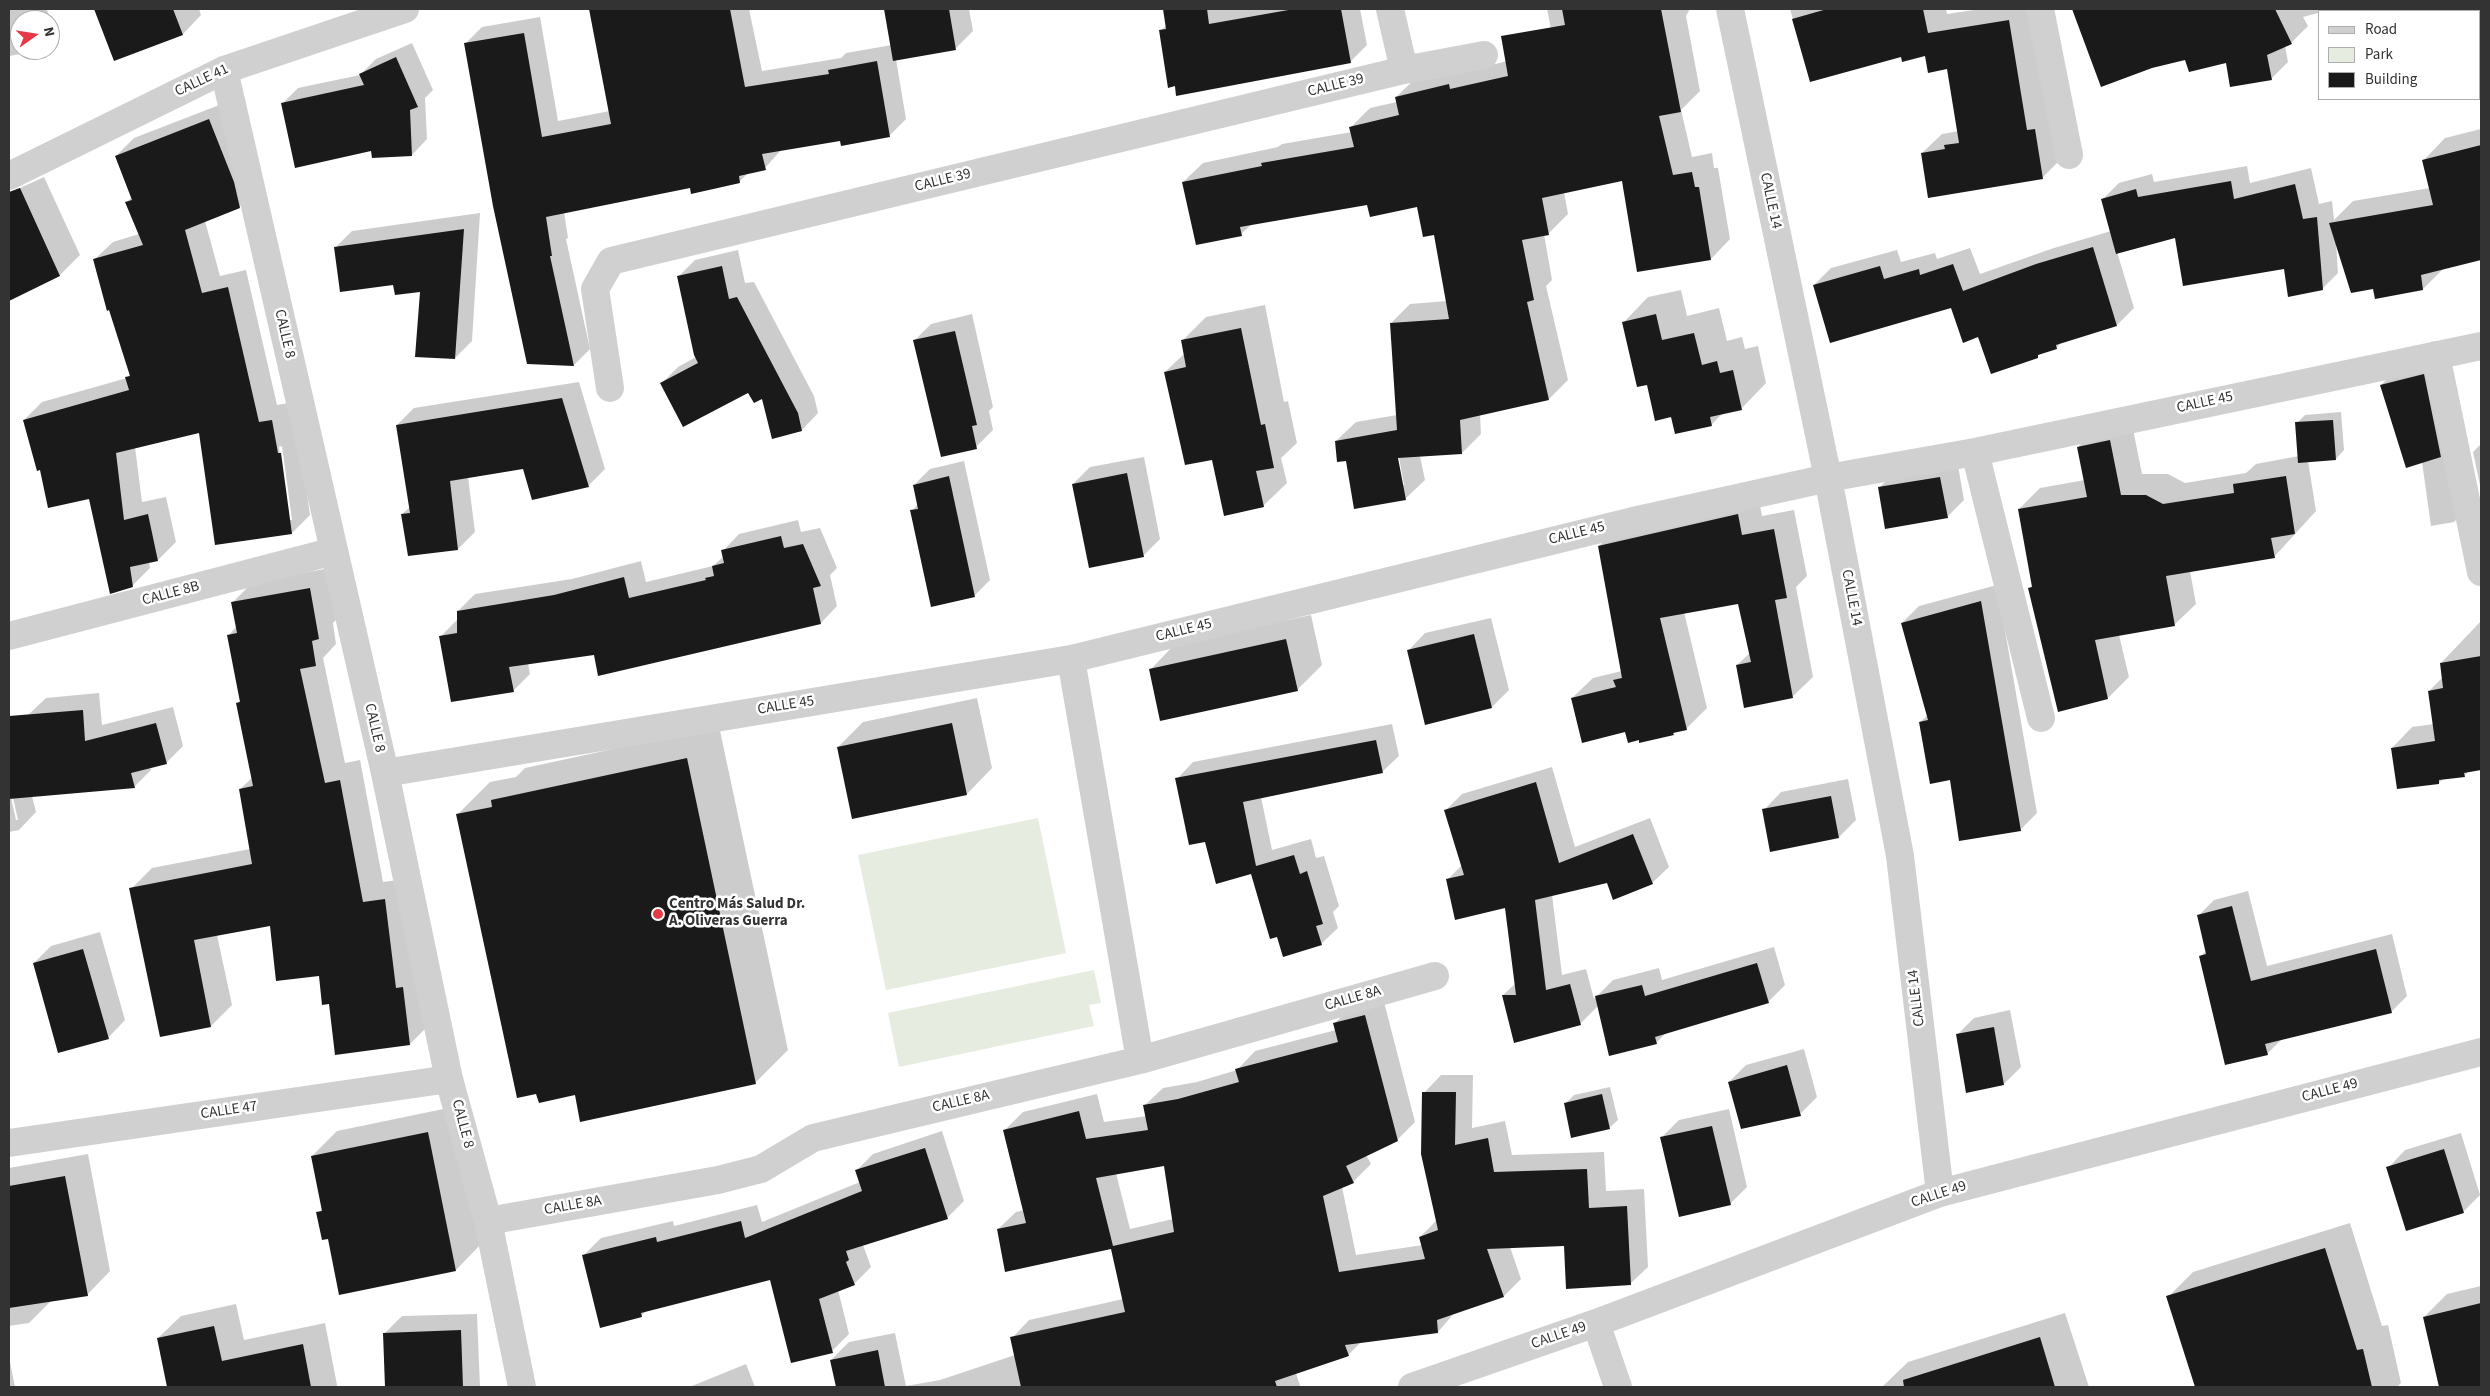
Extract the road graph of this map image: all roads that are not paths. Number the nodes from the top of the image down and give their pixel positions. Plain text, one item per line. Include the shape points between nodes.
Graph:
1 (405, 9) edge
2 (1390, 9) edge
3 (1730, 9) edge
4 (2040, 9) edge
5 (1484, 54) dead end
6 (224, 70) junction
7 (1404, 70) junction
8 (2069, 155) dead end
9 (9, 176) edge
10 (2481, 346) edge
11 (2436, 354) junction
12 (610, 388) dead end
13 (1975, 452) junction
14 (1828, 478) junction
15 (334, 551) junction
16 (2481, 572) edge
17 (9, 636) edge
18 (1071, 659) junction
19 (2041, 718) dead end
20 (385, 773) junction
21 (1435, 976) dead end
22 (2481, 1052) edge
23 (1140, 1060) junction
24 (449, 1079) junction
25 (9, 1143) edge
26 (1940, 1193) junction
27 (488, 1221) junction
28 (1596, 1323) junction
29 (522, 1387) edge
30 (1412, 1387) edge
31 (1618, 1387) edge

1 - 6 street, CALLE 41
2 - 7 street
3 - 14 street, CALLE 14
4 - 8 street
5 - 7 street, CALLE 39
6 - 9 street, CALLE 41
6 - 15 street, CALLE 8
7 - 12 street, CALLE 39 via 611,261 595,289
10 - 11 street, CALLE 45
11 - 13 street, CALLE 45
11 - 16 street
13 - 14 street, CALLE 45
13 - 19 street
14 - 18 street, CALLE 45 via 1633,521
14 - 26 street, CALLE 14 via 1900,856
15 - 17 street, CALLE 8B
15 - 20 street, CALLE 8
18 - 20 street, CALLE 45
18 - 23 street
20 - 24 street, CALLE 8
21 - 23 street, CALLE 8A
22 - 26 street, CALLE 49
23 - 27 street, CALLE 8A via 813,1138 762,1169 718,1180
24 - 25 street, CALLE 47
24 - 27 street, CALLE 8
26 - 28 street, CALLE 49
27 - 29 street, CALLE 8
28 - 30 street, CALLE 49
28 - 31 street

